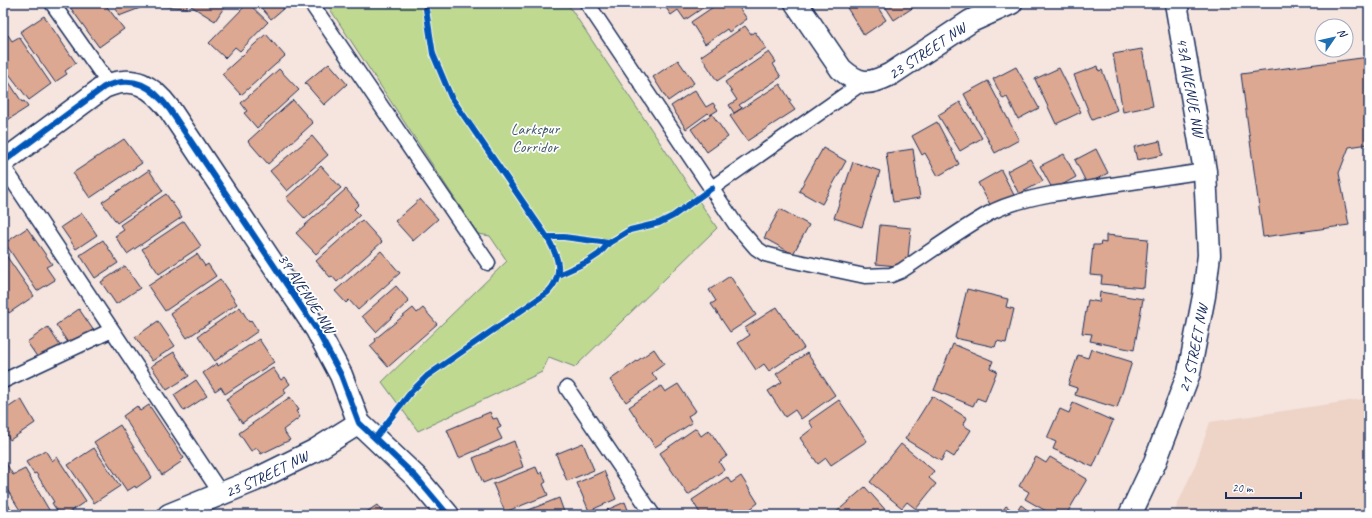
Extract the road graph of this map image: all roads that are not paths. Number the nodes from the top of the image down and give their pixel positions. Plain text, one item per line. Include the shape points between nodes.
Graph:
1 (52, 3) edge
2 (311, 3) edge
3 (587, 3) edge
4 (796, 3) edge
5 (1011, 3) edge
6 (1176, 3) edge
7 (862, 83) junction
8 (109, 84) junction
9 (3, 162) edge
10 (3, 166) edge
11 (1205, 171) junction
12 (712, 188) junction
13 (488, 263) dead end
14 (112, 330) junction
15 (3, 381) edge
16 (567, 388) dead end
17 (359, 423) junction
18 (222, 495) junction
19 (169, 515) edge
20 (448, 515) edge
21 (653, 515) edge
22 (1130, 515) edge

1 - 8 lane
2 - 13 lane
3 - 12 lane
4 - 7 street via 841,69
5 - 7 street, 23 STREET NW via 972,21 890,74
6 - 11 street, 43A AVENUE NW
7 - 12 lane
8 - 9 street via 93,93
8 - 17 street, 39 AVENUE NW via 143,84 154,90 170,110 316,330 341,375
10 - 14 lane
11 - 12 lane via 1030,198 988,214 901,271 880,276 865,276 765,254 756,248 736,225
11 - 22 street, 21 STREET NW via 1209,255 1189,374 1155,462
14 - 15 lane
14 - 18 lane
16 - 21 lane
17 - 18 street, 23 STREET NW via 308,454
17 - 20 street, 39 AVENUE NW via 416,477
18 - 19 street, 23 STREET NW

